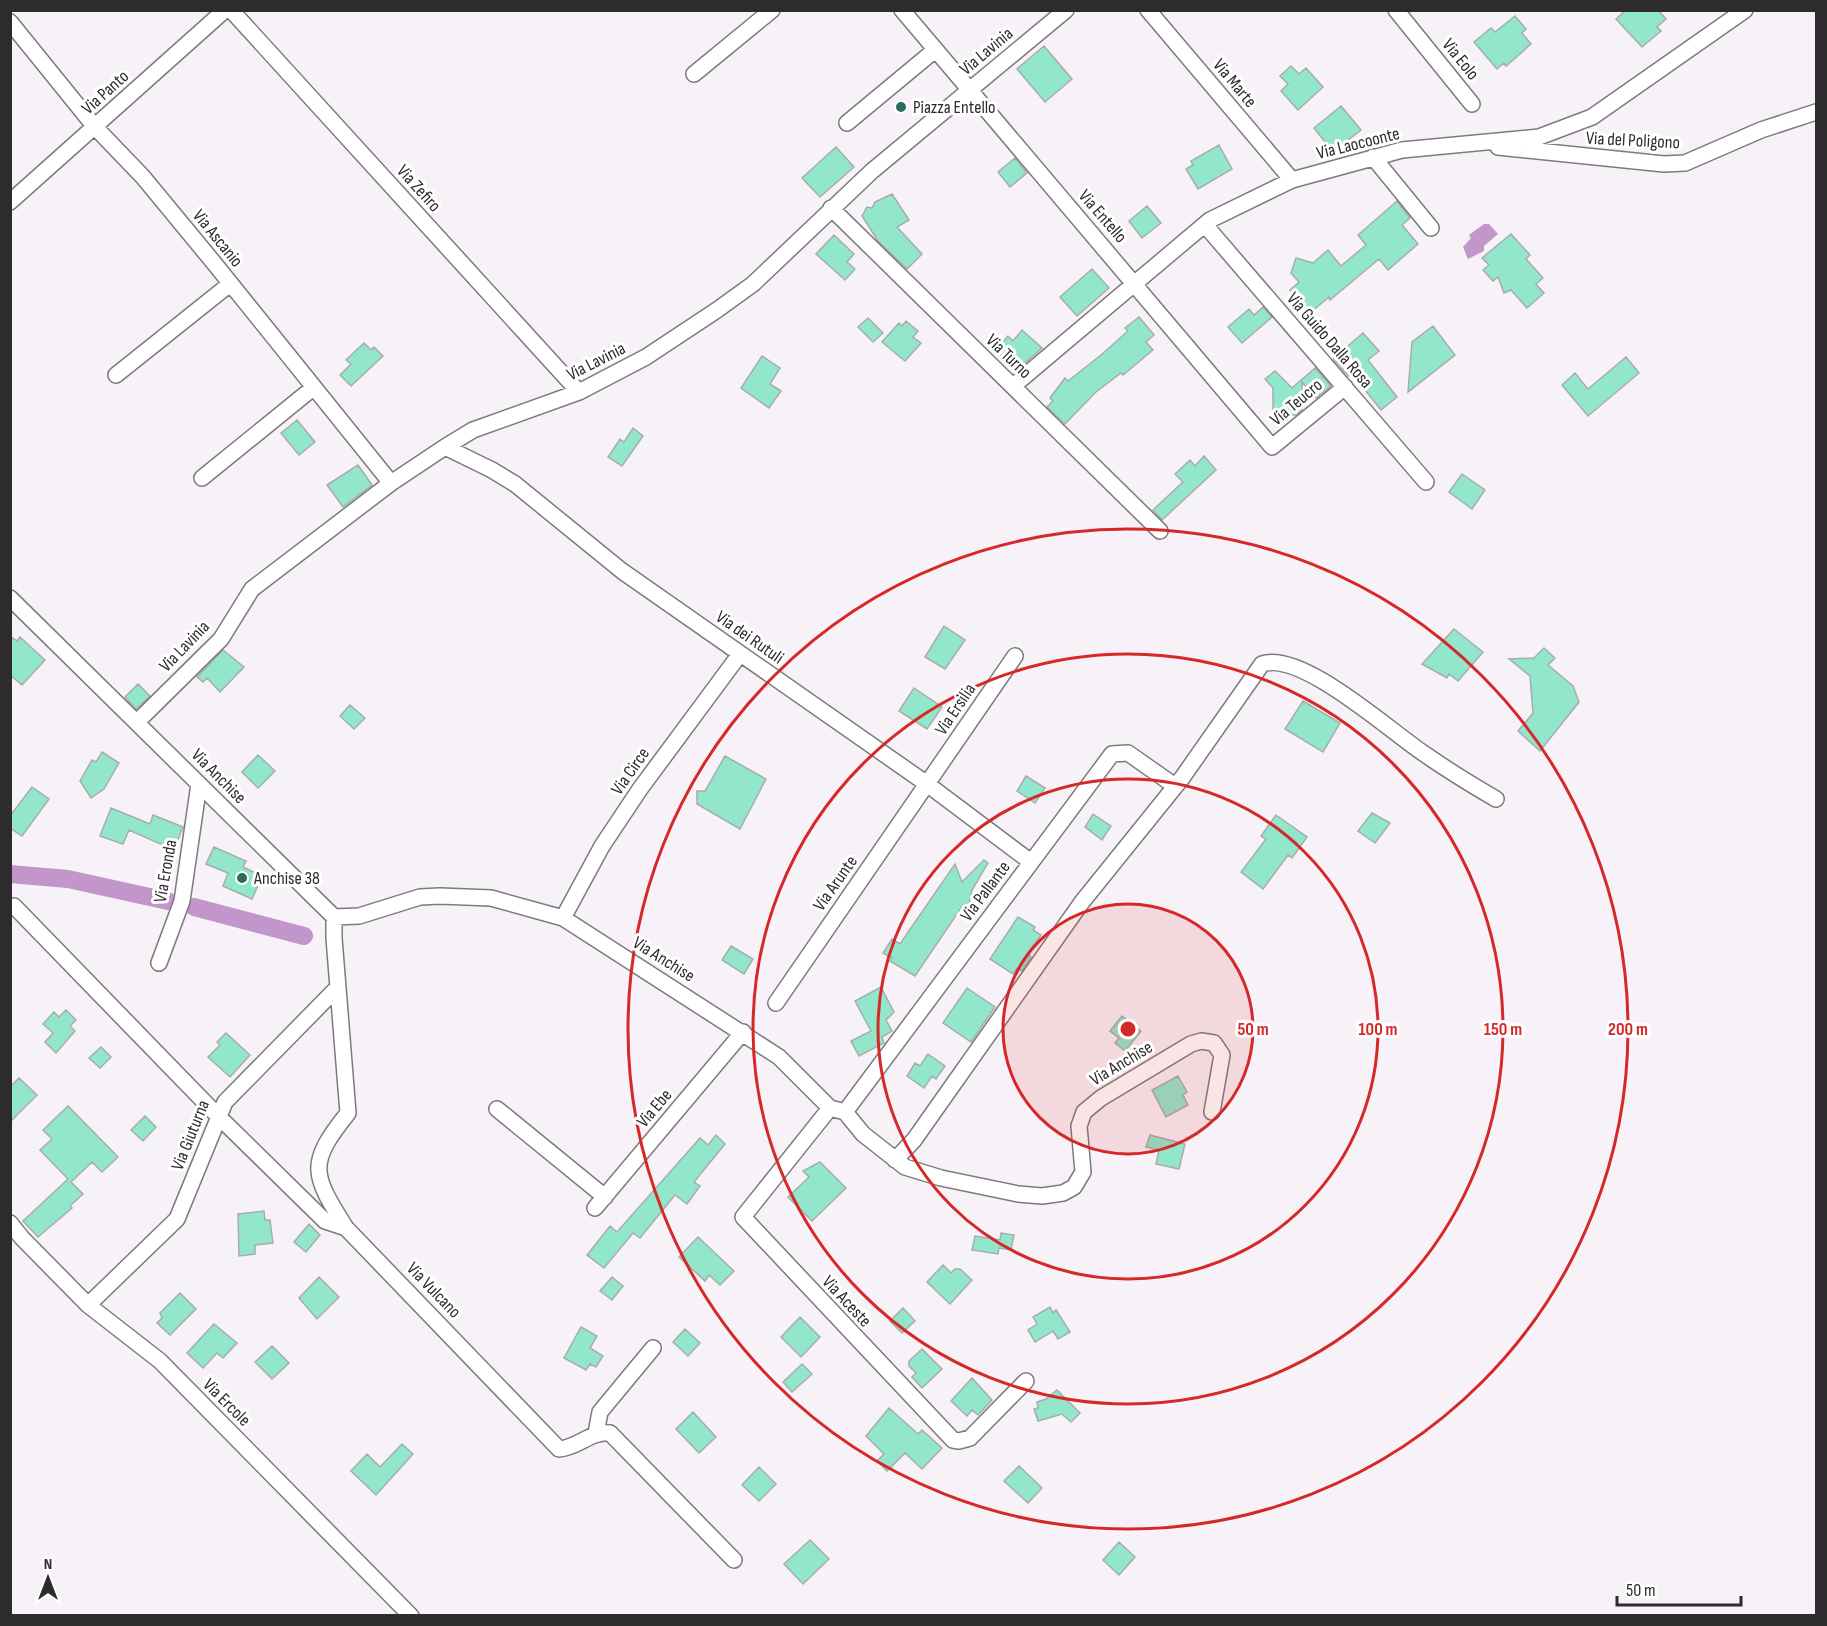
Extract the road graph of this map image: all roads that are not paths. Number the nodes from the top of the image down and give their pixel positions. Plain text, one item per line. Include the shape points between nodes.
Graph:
1 (225, 10) edge
2 (231, 10) edge
3 (772, 10) edge
4 (902, 10) edge
5 (1066, 10) edge
6 (1148, 10) edge
7 (1396, 10) edge
8 (1745, 10) edge
9 (13, 31) edge
10 (935, 50) junction
11 (693, 74) dead end
12 (969, 90) junction
13 (1472, 104) dead end
14 (1816, 112) edge
15 (847, 123) dead end
16 (94, 128) junction
17 (1474, 144) junction
18 (1373, 157) junction
19 (1292, 180) junction
20 (10, 202) edge
21 (831, 208) junction
22 (1205, 225) junction
23 (1431, 228) dead end
24 (1135, 283) junction
25 (230, 284) junction
26 (116, 375) dead end
27 (1013, 386) junction
28 (1345, 387) junction
29 (313, 388) junction
30 (579, 392) junction
31 (445, 447) junction
32 (1272, 447) joint
33 (202, 478) dead end
34 (1426, 482) dead end
35 (391, 483) junction
36 (1160, 531) dead end
37 (10, 598) edge
38 (740, 654) junction
39 (1015, 656) dead end
40 (137, 722) junction
41 (199, 784) junction
42 (927, 784) junction
43 (1175, 786) junction
44 (1496, 799) dead end
45 (1031, 862) junction
46 (14, 906) dead end
47 (334, 917) junction
48 (563, 918) junction
49 (159, 963) dead end
50 (338, 987) junction
51 (776, 1003) dead end
52 (743, 1032) junction
53 (830, 1108) junction
54 (497, 1109) dead end
55 (845, 1112) junction
56 (1212, 1112) dead end
57 (219, 1117) junction
58 (895, 1160) junction
59 (10, 1223) edge
60 (346, 1228) junction
61 (88, 1305) junction
62 (653, 1348) dead end
63 (1026, 1381) dead end
64 (596, 1433) junction
65 (734, 1560) dead end
66 (411, 1616) edge

1 - 16 street, Via Panto
2 - 30 street, Via Zefiro
3 - 11 street
4 - 10 street, Via Entello
5 - 12 street, Via Lavinia
6 - 19 street, Via Marte
7 - 13 street, Via Eolo
8 - 17 street, Via Laocoonte via 1592,117 1539,137
9 - 16 street, Via Ascanio
10 - 12 street, Via Entello
10 - 15 street
12 - 21 street, Via Lavinia
12 - 24 street, Via Entello
14 - 17 street, Via del Poligono via 1761,130 1685,163 1554,155
16 - 20 street, Via Panto
16 - 25 street, Via Ascanio via 143,177
17 - 18 street, Via Laocoonte via 1402,150
18 - 19 street, Via Laocoonte
18 - 23 street
19 - 22 street, Via Laocoonte via 1231,208
21 - 27 street, Via Turno
21 - 30 street, Via Lavinia via 753,284 646,357
22 - 24 street, Via Laocoonte
22 - 28 street, Via Guido Dalla Rosa
24 - 27 street, Via Laocoonte
24 - 32 street, Via Entello
25 - 26 street
25 - 29 street, Via Ascanio
27 - 36 street, Via Turno
28 - 32 street, Via Teucro
28 - 34 street, Via Guido Dalla Rosa
29 - 33 street
29 - 35 street, Via Ascanio
30 - 31 street, Via Lavinia via 473,430
31 - 35 street, Via Lavinia
31 - 38 street, Via dei Rutuli via 514,484 622,572
35 - 40 street, Via Lavinia via 252,589 220,639
37 - 40 street, Via Anchise
38 - 42 street, Via dei Rutuli
38 - 48 street, Via Circe via 621,817
39 - 42 street, Via Ersilia
40 - 41 street, Via Anchise
41 - 47 street, Via Anchise
41 - 49 street, Via Eronda via 182,901
42 - 45 street, Via dei Rutuli
42 - 51 street, Via Arunte
43 - 44 street via 1262,664 1275,661 1338,690 1425,754
43 - 45 street, Via Pallante via 1128,753 1112,754
43 - 58 street via 1082,902 914,1140
45 - 55 street, Via Pallante
46 - 57 street
47 - 48 street, Via Anchise via 359,916 420,897 440,896 491,898
47 - 50 street, Via Vulcano
48 - 52 street, Via Anchise
50 - 57 street, Via Giuturna via 225,1102
50 - 60 street, Via Vulcano via 348,1113 328,1138 318,1164 322,1186
52 - 53 street, Via Anchise via 779,1057
52 - 54 street, Via Ebe via 600,1203
53 - 55 street
53 - 63 street, Via Aceste via 743,1216 953,1440 970,1438
55 - 58 street, Via Anchise via 863,1134
56 - 58 street, Via Anchise via 1222,1055 1214,1043 1201,1041 1101,1098 1084,1112 1079,1126 1083,1172 1074,1187 1063,1193 1018,1194 941,1178
57 - 60 street via 325,1221
57 - 61 street, Via Giuturna via 177,1218
59 - 61 street, Via Ercole
60 - 64 street, Via Vulcano via 559,1449
61 - 66 street, Via Ercole via 160,1361
62 - 64 street via 600,1412
64 - 65 street via 610,1433 617,1438

